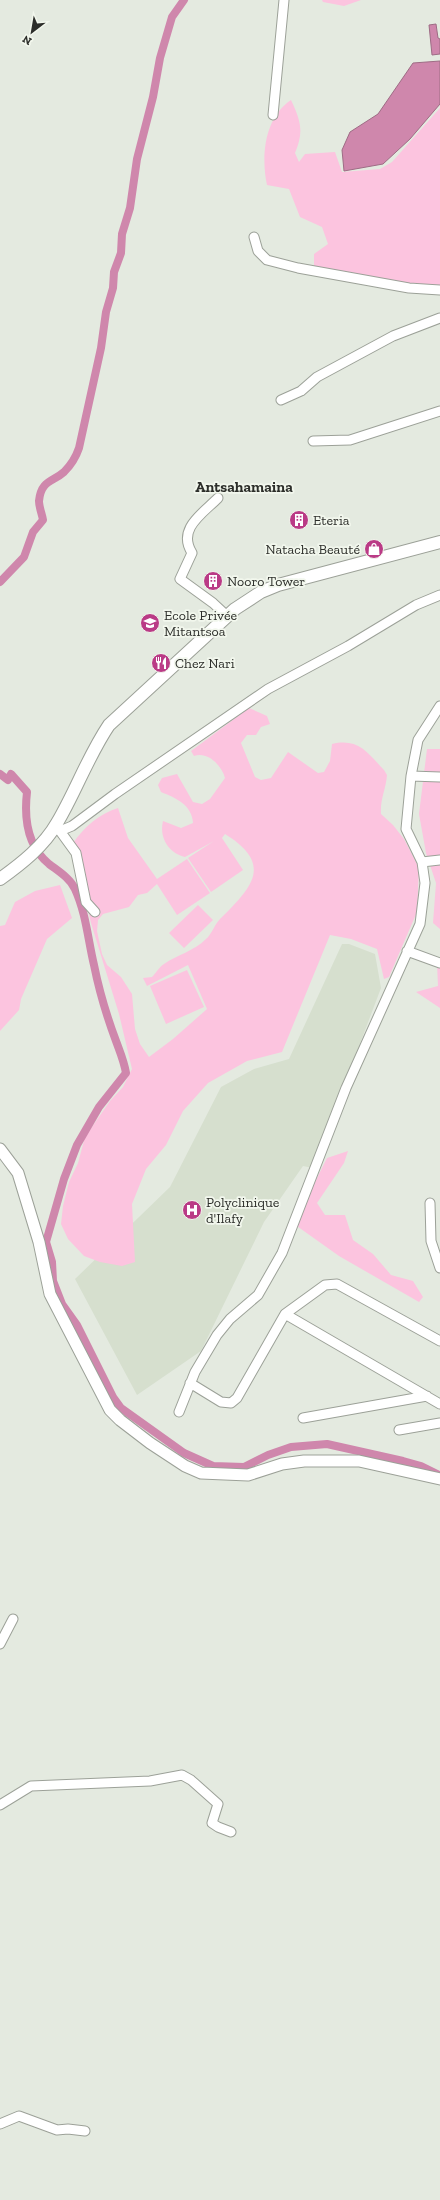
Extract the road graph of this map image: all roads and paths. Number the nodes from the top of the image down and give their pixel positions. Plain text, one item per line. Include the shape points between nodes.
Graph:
1 (284, 0) edge
2 (273, 115) dead end
3 (254, 237) dead end
4 (440, 290) edge
5 (440, 318) edge
6 (282, 400) dead end
7 (440, 411) edge
8 (313, 441) dead end
9 (218, 498) dead end
10 (440, 542) edge
11 (440, 595) edge
12 (227, 616) junction
13 (440, 706) edge
14 (412, 776) junction
15 (440, 777) edge
16 (57, 829) junction
17 (440, 860) edge
18 (422, 862) junction
19 (0, 879) edge
20 (95, 912) dead end
21 (407, 951) junction
22 (440, 963) edge
23 (0, 1149) edge
24 (430, 1203) dead end
25 (440, 1268) edge
26 (285, 1314) junction
27 (440, 1341) edge
28 (190, 1384) junction
29 (427, 1396) junction
30 (440, 1404) edge
31 (179, 1412) dead end
32 (303, 1418) dead end
33 (440, 1423) edge
34 (399, 1430) dead end
35 (440, 1479) edge
36 (13, 1619) dead end
37 (0, 1644) edge
38 (0, 1805) edge
39 (231, 1832) dead end
40 (0, 2124) edge
41 (86, 2131) dead end

1 - 2 street via 283,33
3 - 4 street via 258,251 267,260 409,288
5 - 6 street via 393,336 317,377 301,391
7 - 8 street via 350,440
9 - 12 street via 190,527 187,543 192,553 180,579
10 - 12 main road via 278,585 245,602
11 - 16 street via 416,605 348,646 268,689 72,826
12 - 16 main road via 109,725 96,744
13 - 14 street via 418,740
14 - 15 street
14 - 18 street via 406,829
16 - 19 main road
16 - 20 street via 76,853 86,902
17 - 18 street
18 - 21 street via 425,883 420,924
21 - 22 street
21 - 28 street via 346,1088 282,1253 258,1295 230,1319 217,1335
23 - 35 street via 18,1173 39,1242 50,1294 110,1410 150,1443 185,1466 201,1473 248,1475 304,1460 351,1461
24 - 25 street via 431,1241
26 - 27 street via 325,1285 337,1284
26 - 28 street via 237,1398 231,1403 221,1402
26 - 29 street
28 - 31 street
29 - 30 street
29 - 32 street
33 - 34 street
36 - 37 street
38 - 39 street via 31,1786 150,1781 182,1775 218,1804 212,1823
40 - 41 street via 19,2116 57,2130

